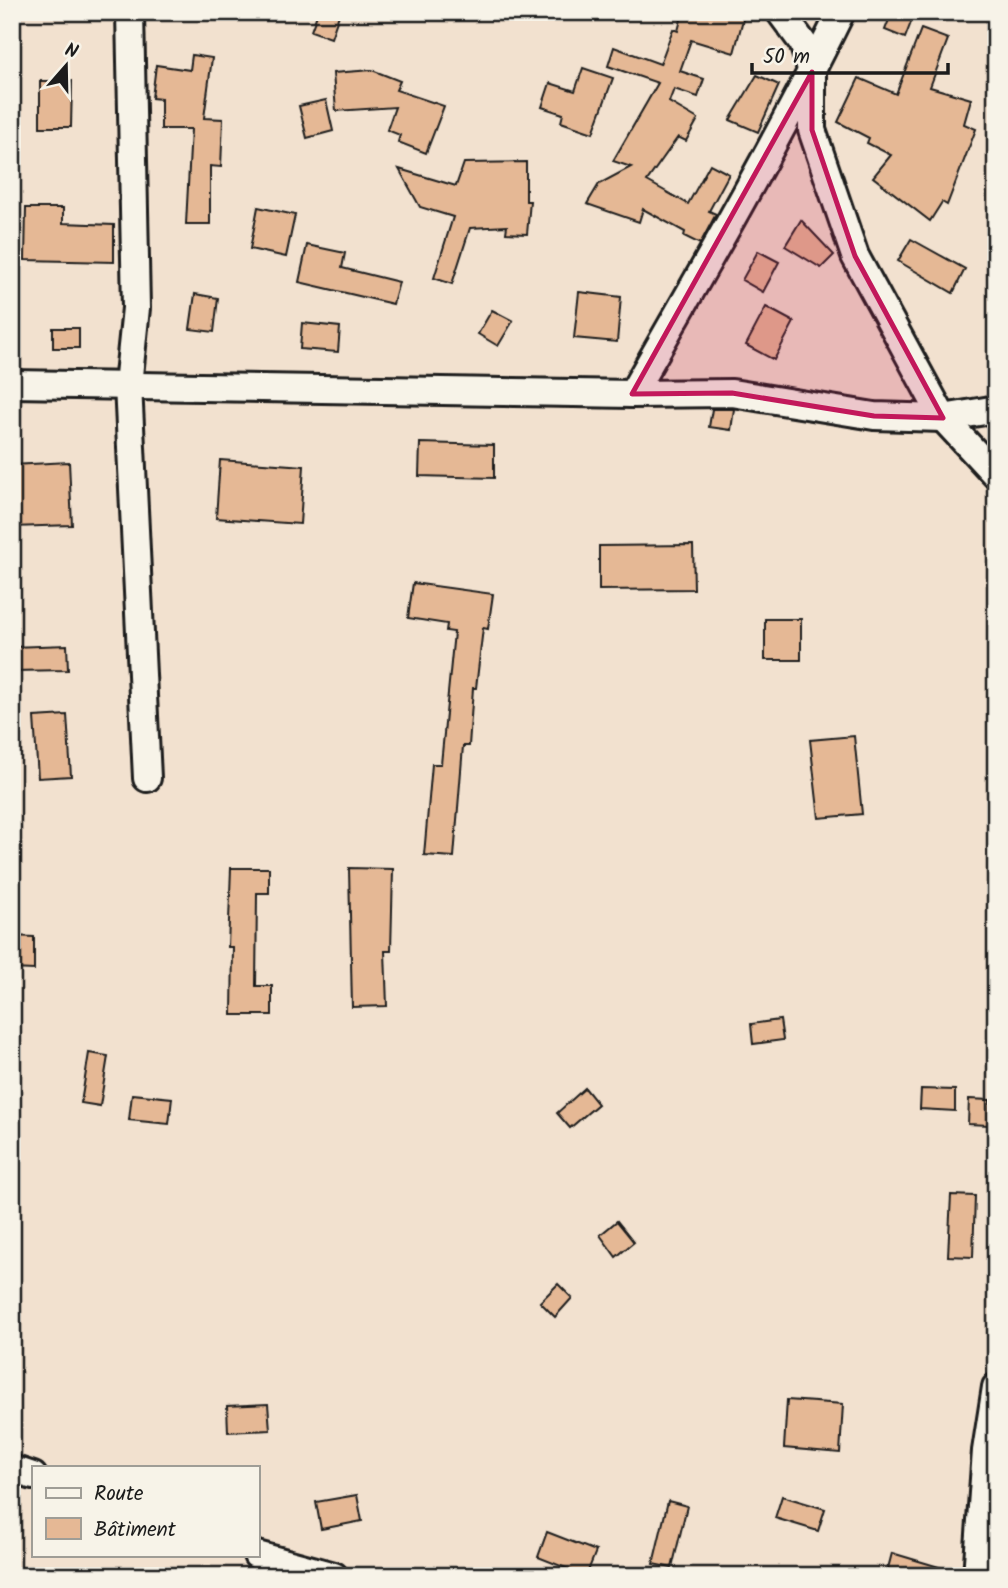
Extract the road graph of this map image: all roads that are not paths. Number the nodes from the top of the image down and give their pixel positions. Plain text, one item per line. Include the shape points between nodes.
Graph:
1 (130, 12) edge
2 (780, 12) edge
3 (841, 12) edge
4 (811, 72) junction
5 (12, 384) edge
6 (128, 385) junction
7 (632, 394) junction
8 (996, 411) edge
9 (943, 418) junction
10 (996, 475) edge
11 (147, 778) dead end
12 (996, 1387) edge
13 (12, 1469) edge
14 (32, 1476) edge
15 (259, 1556) edge
16 (334, 1576) edge
17 (977, 1576) edge

1 - 6 street via 136,308
2 - 4 street via 803,43
3 - 4 street
4 - 7 street
4 - 9 street via 812,130 855,256
5 - 6 street
6 - 7 street
6 - 11 street
7 - 9 street via 732,393 874,416
8 - 9 street
9 - 10 street
12 - 17 street via 986,1451
13 - 14 street
15 - 16 street

